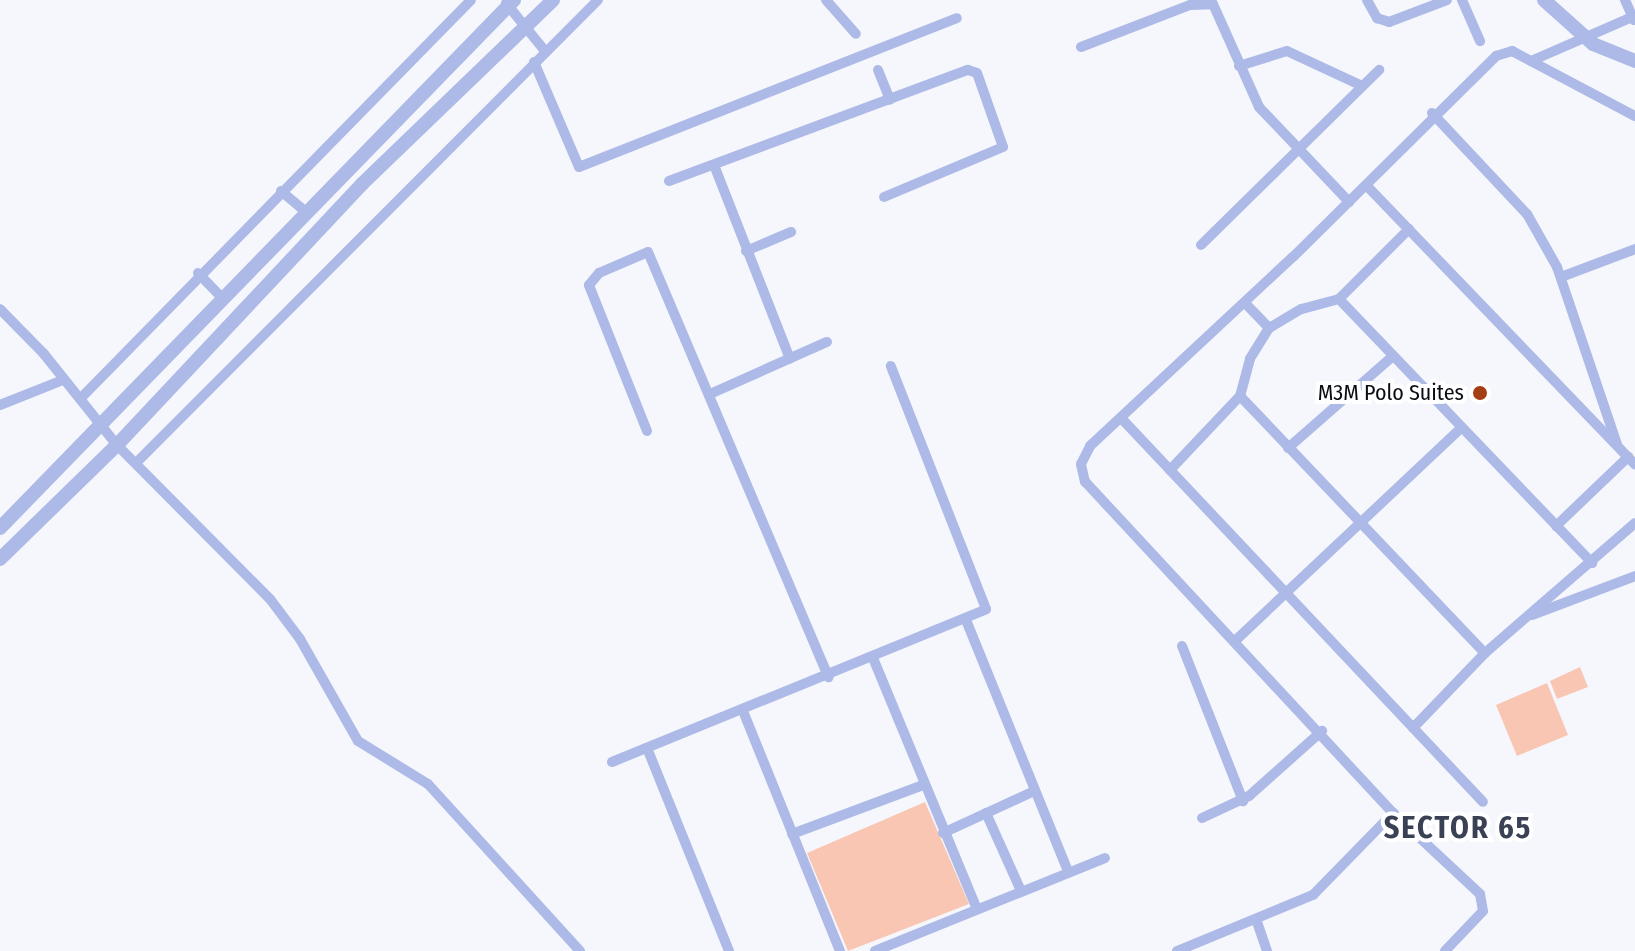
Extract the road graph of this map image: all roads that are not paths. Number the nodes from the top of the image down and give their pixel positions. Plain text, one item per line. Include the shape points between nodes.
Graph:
1 (471, 0) edge
2 (553, 0) edge
3 (598, 0) edge
4 (826, 0) edge
5 (1367, 0) edge
6 (1447, 0) edge
7 (1462, 0) edge
8 (1544, 0) edge
9 (1625, 0) edge
10 (509, 2) edge
11 (957, 18) dead end
12 (1634, 20) edge
13 (524, 27) junction
14 (856, 34) dead end
15 (1584, 37) junction
16 (1480, 41) dead end
17 (1081, 47) dead end
18 (545, 51) junction
19 (1531, 61) junction
20 (1635, 61) edge
21 (534, 62) junction
22 (1239, 66) junction
23 (878, 70) dead end
24 (1379, 70) dead end
25 (1362, 86) junction
26 (890, 100) junction
27 (1432, 113) junction
28 (1635, 116) edge
29 (1299, 149) junction
30 (714, 165) junction
31 (669, 181) dead end
32 (1366, 185) junction
33 (281, 191) junction
34 (884, 197) dead end
35 (1349, 202) junction
36 (307, 213) junction
37 (1409, 229) junction
38 (791, 232) dead end
39 (1201, 245) dead end
40 (1635, 249) edge
41 (746, 251) junction
42 (198, 273) junction
43 (1561, 277) junction
44 (223, 299) junction
45 (1339, 299) junction
46 (1245, 303) junction
47 (0, 309) edge
48 (1269, 328) junction
49 (827, 342) dead end
50 (1392, 357) junction
51 (790, 359) junction
52 (891, 366) dead end
53 (63, 380) junction
54 (710, 394) junction
55 (1240, 396) junction
56 (81, 398) junction
57 (0, 405) edge
58 (1122, 419) junction
59 (103, 424) junction
60 (1460, 429) junction
61 (647, 431) dead end
62 (117, 445) junction
63 (1617, 445) junction
64 (1288, 448) junction
65 (1632, 461) edge
66 (136, 463) junction
67 (1170, 470) junction
68 (1635, 523) edge
69 (1361, 524) junction
70 (1556, 526) junction
71 (0, 528) edge
72 (0, 559) edge
73 (1592, 563) junction
74 (1635, 576) edge
75 (1285, 592) junction
76 (1530, 615) junction
77 (966, 620) junction
78 (1236, 640) junction
79 (1182, 646) dead end
80 (1485, 653) junction
81 (873, 658) junction
82 (828, 677) junction
83 (743, 711) junction
84 (1413, 728) junction
85 (1322, 731) junction
86 (647, 748) junction
87 (612, 762) dead end
88 (923, 785) junction
89 (1032, 792) junction
90 (1243, 801) junction
91 (1483, 802) dead end
92 (986, 813) junction
93 (1393, 813) junction
94 (1202, 818) dead end
95 (943, 833) junction
96 (792, 834) junction
97 (1105, 858) dead end
98 (1068, 871) junction
99 (1021, 891) junction
100 (977, 909) junction
101 (1256, 919) junction
102 (910, 938) junction
103 (580, 951) edge
104 (729, 951) edge
105 (840, 951) edge
106 (875, 951) edge
107 (915, 951) edge
108 (1177, 951) edge
109 (1267, 951) edge
110 (1445, 951) edge

1 - 33 street
2 - 13 street
3 - 18 street
4 - 14 street
5 - 6 street via 1377,18 1389,22
7 - 16 street
8 - 15 street
9 - 12 street
10 - 13 street
10 - 36 street
11 - 21 street via 579,167
12 - 15 street
13 - 18 street
13 - 62 street via 351,195
15 - 19 street
15 - 20 street via 1611,55
17 - 22 street via 1207,2 1217,9
18 - 21 street
19 - 27 street via 1512,51 1496,56
19 - 28 street
21 - 66 street
22 - 25 street via 1287,51
22 - 29 street via 1259,107
23 - 26 street
24 - 25 street
25 - 29 street
26 - 30 street
26 - 34 street via 975,72 1004,142 989,157
27 - 32 street
27 - 43 street via 1527,214
29 - 35 street
29 - 39 street
30 - 31 street
30 - 41 street
32 - 35 street
32 - 37 street
33 - 36 street
33 - 42 street
35 - 46 street
36 - 44 street
37 - 45 street
37 - 63 street
38 - 41 street
40 - 43 street
41 - 51 street
42 - 44 street
42 - 56 street
43 - 63 street
44 - 59 street
45 - 48 street via 1301,309
45 - 50 street
46 - 48 street
46 - 58 street
47 - 53 street
48 - 55 street via 1250,359
49 - 51 street
50 - 60 street
50 - 64 street
51 - 54 street
52 - 77 street via 986,602 983,613
53 - 56 street
53 - 57 street
54 - 61 street via 651,255 643,253 599,273 589,285
54 - 82 street
55 - 64 street
55 - 67 street
56 - 59 street
58 - 67 street
58 - 78 street via 1086,453 1081,467 1085,482
59 - 62 street
59 - 71 street
60 - 69 street
60 - 70 street
62 - 66 street
62 - 72 street
63 - 65 street
64 - 69 street
65 - 70 street
66 - 103 street via 283,614 358,741 428,784
67 - 75 street
68 - 73 street
69 - 75 street
69 - 80 street
70 - 73 street
73 - 76 street
74 - 76 street
75 - 78 street
75 - 84 street
76 - 80 street
77 - 81 street
77 - 89 street
78 - 85 street
79 - 90 street
80 - 84 street
81 - 82 street
81 - 88 street
82 - 83 street
83 - 86 street
83 - 96 street
84 - 91 street
85 - 90 street
85 - 93 street
86 - 87 street
86 - 104 street
88 - 95 street
88 - 96 street
89 - 92 street
89 - 98 street
90 - 94 street
92 - 95 street
92 - 99 street
93 - 101 street via 1313,895
93 - 110 street via 1486,903
95 - 100 street
96 - 105 street
97 - 98 street
98 - 99 street
99 - 100 street
100 - 102 street
101 - 108 street
101 - 109 street
102 - 106 street
102 - 107 street

